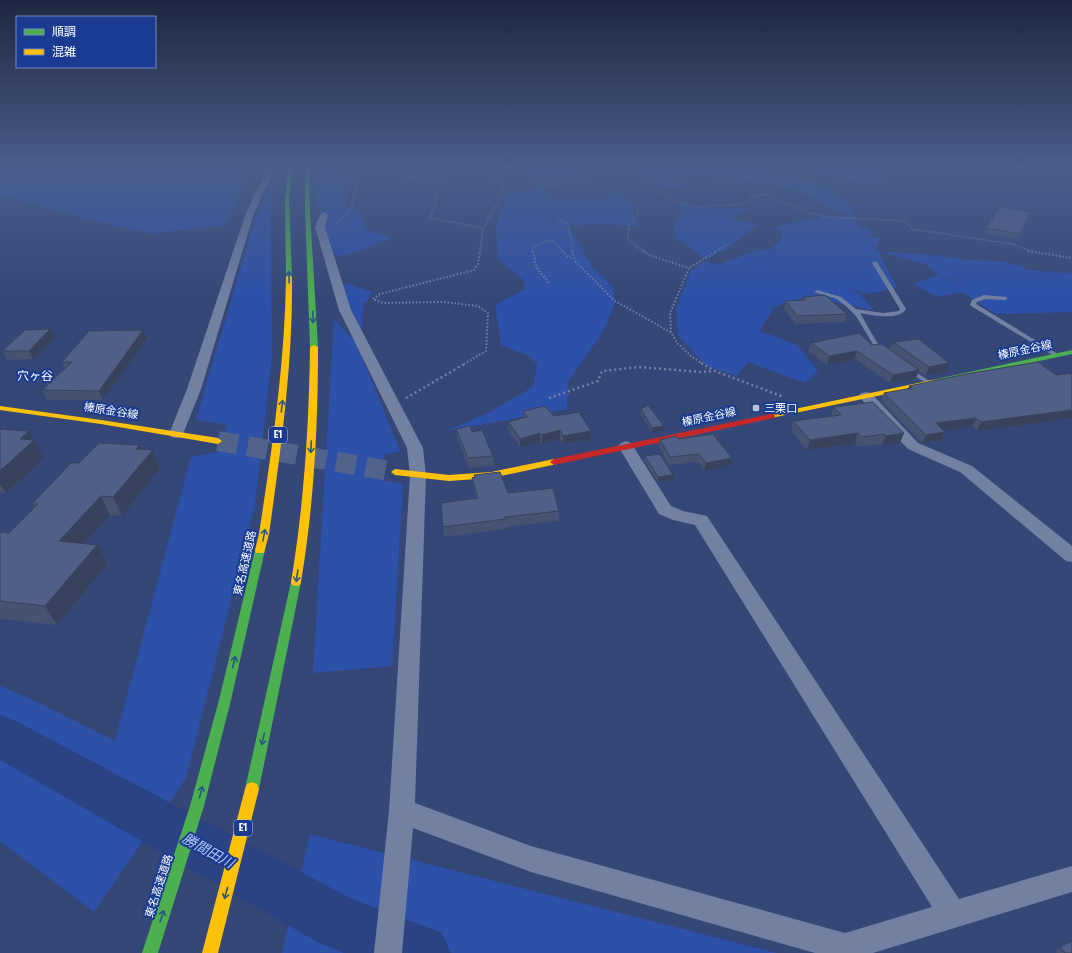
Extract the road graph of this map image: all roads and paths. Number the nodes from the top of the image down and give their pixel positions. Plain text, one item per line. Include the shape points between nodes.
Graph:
1 (251, 210) edge
2 (287, 210) edge
3 (307, 210) edge
4 (352, 210) edge
5 (432, 210) edge
6 (493, 210) edge
7 (638, 210) dead end
8 (803, 210) edge
9 (324, 215) dead end
10 (557, 218) dead end
11 (483, 228) junction
12 (320, 229) junction
13 (728, 244) dead end
14 (1072, 258) edge
15 (574, 259) junction
16 (876, 263) dead end
17 (689, 268) junction
18 (549, 283) dead end
19 (817, 292) dead end
20 (1006, 298) dead end
21 (854, 311) junction
22 (671, 332) junction
23 (1072, 352) edge
24 (1056, 355) junction
25 (891, 356) edge
26 (904, 365) edge
27 (715, 371) junction
28 (929, 383) junction
29 (866, 396) junction
30 (549, 398) dead end
31 (392, 402) junction
32 (811, 407) junction
33 (0, 408) edge
34 (176, 434) junction
35 (218, 441) tunnel mouth
36 (626, 446) junction
37 (395, 472) tunnel mouth
38 (418, 475) junction
39 (1072, 556) edge
40 (402, 811) junction
41 (1072, 880) edge
42 (953, 915) junction
43 (150, 953) edge
44 (210, 953) edge
45 (388, 953) edge

1 - 34 street via 194,389
43 -> 2 main road, 東名高速道路 / E1 via 197,806 264,534 283,403 289,286
3 -> 44 main road, E1 via 314,371 307,508 294,596 272,701 241,836
4 - 12 path via 333,225
5 - 11 path via 430,218
6 - 11 path
7 - 17 path via 636,218 628,225 628,240 649,254
8 - 14 path via 826,217 906,221 912,229 1012,244 1028,251
9 - 12 street
10 - 15 path via 568,225 568,237
11 - 31 path via 478,264 474,270 380,294 373,299 383,303 444,302 478,306 488,313 486,351 408,397
12 - 31 street via 345,310
13 - 17 path
15 - 18 path via 567,256 553,241 545,241 532,247 533,262
15 - 22 path via 615,301
16 - 21 lane via 903,308 902,311 890,314
17 - 22 path via 670,314
19 - 21 lane via 839,298
20 - 24 lane via 984,297 974,300 973,305
21 - 25 lane via 876,345
22 - 27 path via 677,343 692,357
23 - 24 main road, 榛原金谷線
24 - 28 main road, 榛原金谷線
26 - 28 lane
27 - 30 path via 639,367 602,371 598,381
27 - 32 path
28 - 29 main road, 榛原金谷線
29 - 32 main road, 榛原金谷線
29 - 39 street via 913,446 966,469
31 - 38 street via 415,448
32 - 36 main road, 榛原金谷線
33 - 34 main road, 榛原金谷線
34 - 35 main road, 榛原金谷線
36 - 38 main road, 榛原金谷線 via 492,475 449,478
36 - 42 street via 664,510 701,520
37 - 38 main road, 榛原金谷線
38 - 40 street
40 - 42 street via 531,859 845,946
40 - 45 street
41 - 42 street

